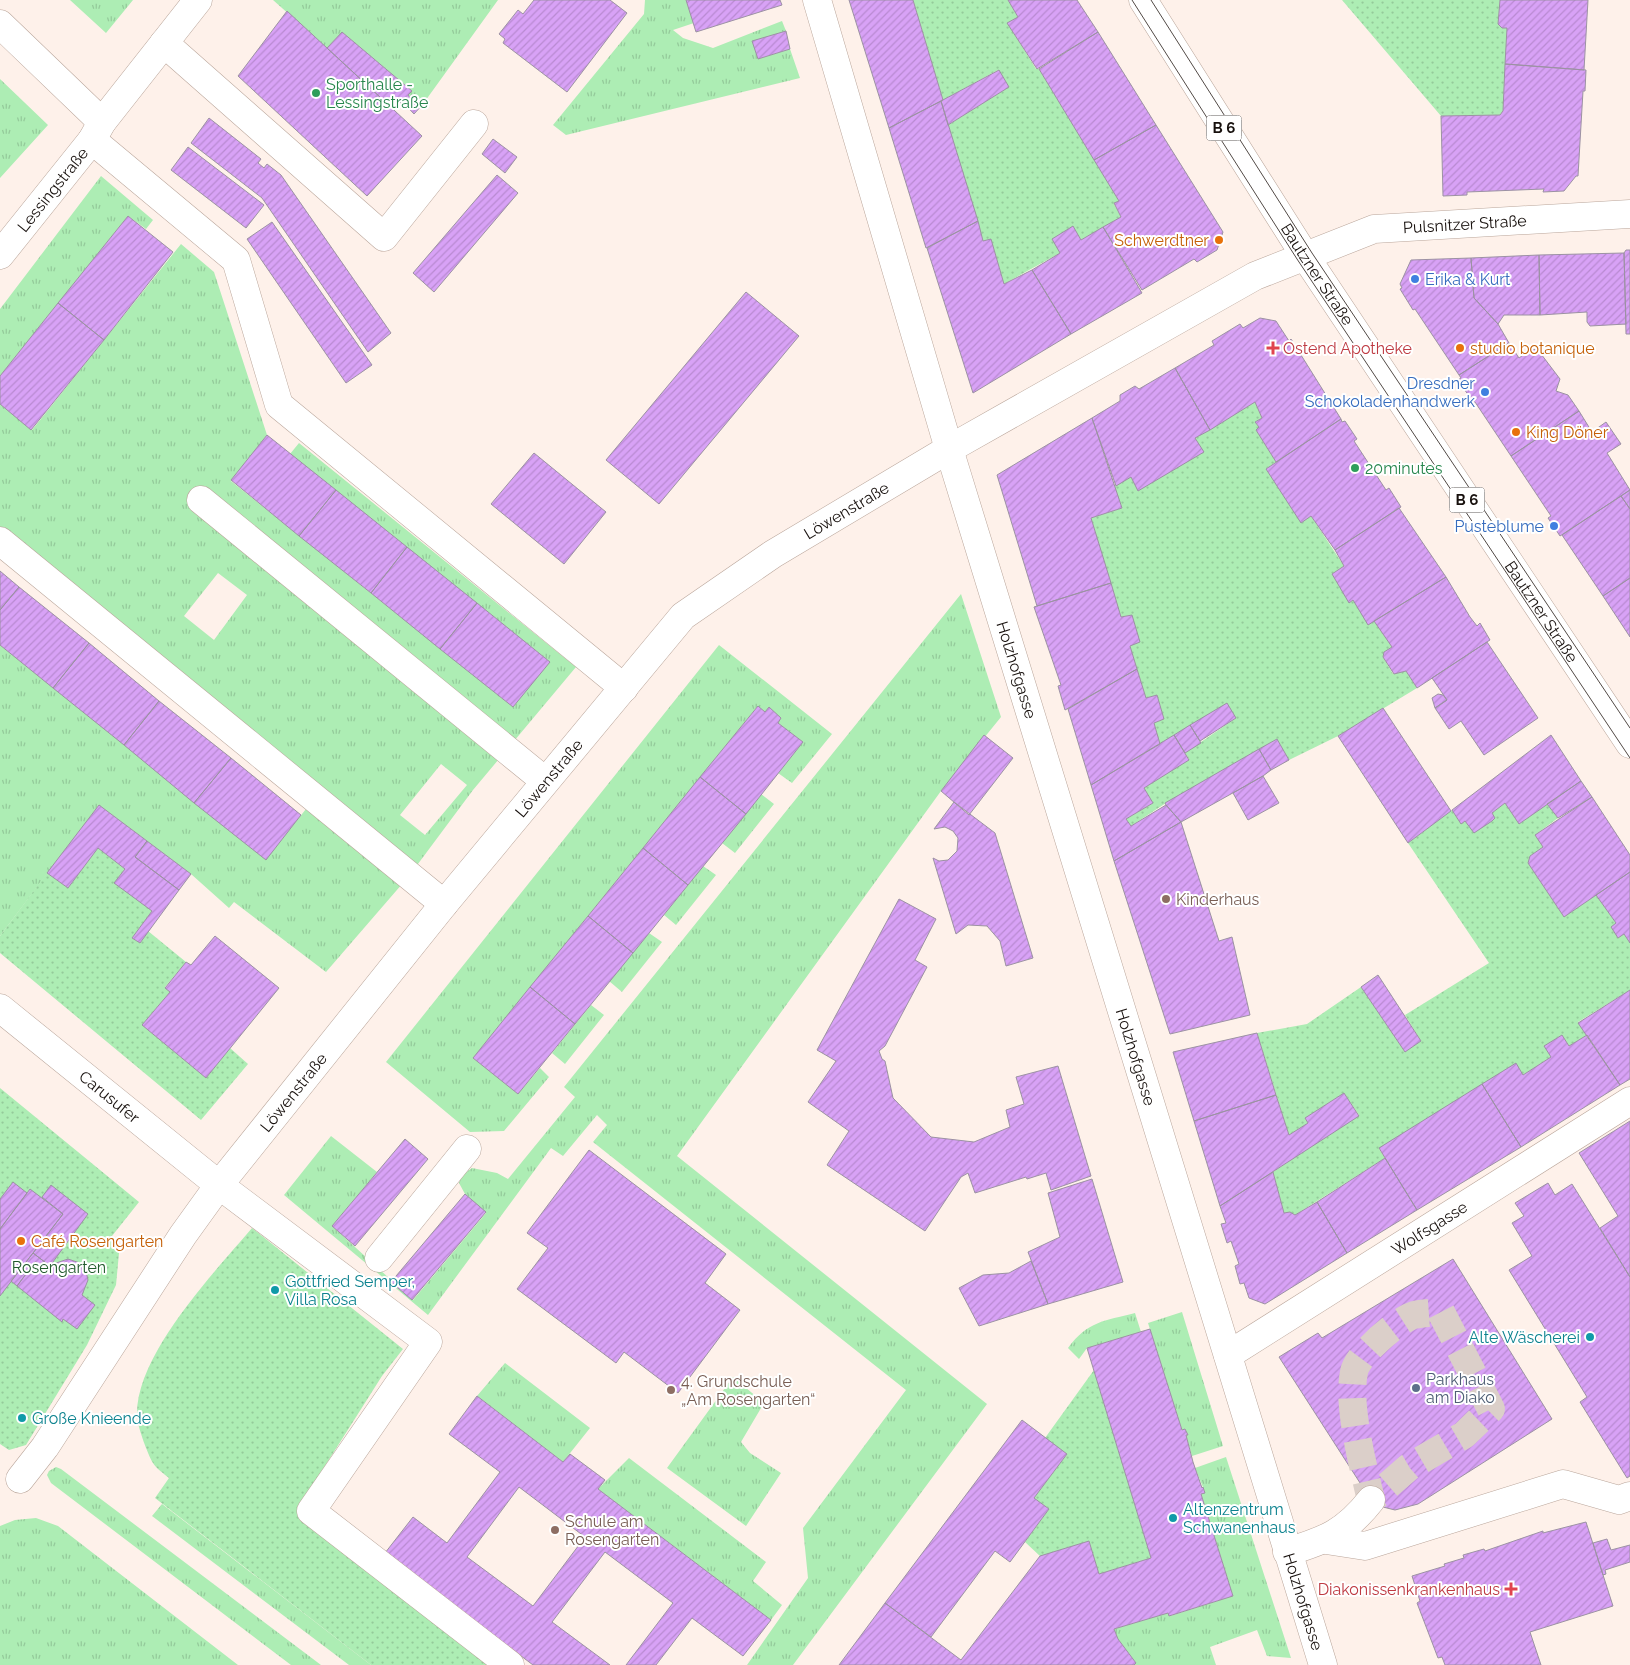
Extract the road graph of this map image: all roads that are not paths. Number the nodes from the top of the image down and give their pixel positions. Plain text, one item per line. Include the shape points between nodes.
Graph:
1 (198, 0) edge
2 (818, 0) edge
3 (1143, 0) edge
4 (0, 24) edge
5 (164, 43) junction
6 (474, 124) dead end
7 (97, 131) junction
8 (1630, 214) edge
9 (0, 255) edge
10 (1305, 256) junction
11 (950, 449) junction
12 (201, 500) dead end
13 (0, 541) edge
14 (624, 688) junction
15 (1630, 744) edge
16 (545, 781) junction
17 (444, 904) junction
18 (0, 1008) edge
19 (1630, 1101) edge
20 (467, 1149) dead end
21 (219, 1186) junction
22 (379, 1258) dead end
23 (1228, 1355) junction
24 (20, 1479) dead end
25 (1630, 1496) edge
26 (1371, 1500) dead end
27 (1326, 1540) junction
28 (1288, 1552) junction
29 (510, 1665) edge
30 (1323, 1665) edge

1 - 5 street, Lessingstraße
2 - 11 street, Holzhofgasse
3 - 10 street, Bautzner Straße / B 6
4 - 7 street
5 - 6 street via 384,237
5 - 7 street, Lessingstraße
7 - 9 street, Lessingstraße
7 - 14 street via 161,200 236,260 279,405
8 - 10 street, Pulsnitzer Straße via 1374,229
10 - 11 street, Pulsnitzer Straße via 1255,276
10 - 15 street, Bautzner Straße / B 6
11 - 14 street, Löwenstraße via 773,554 683,616
11 - 23 street, Holzhofgasse
12 - 16 street
13 - 17 street
14 - 16 street, Löwenstraße
16 - 17 street, Löwenstraße
17 - 21 street, Löwenstraße
18 - 21 street, Carusufer
19 - 23 street, Wolfsgasse
20 - 22 street
21 - 24 street, Löwenstraße via 45,1447
21 - 29 street, Carusufer via 428,1342 312,1510
23 - 28 street, Holzhofgasse
25 - 27 street via 1619,1500 1563,1484 1366,1546
26 - 27 street via 1356,1520
27 - 28 street
28 - 30 street, Holzhofgasse

